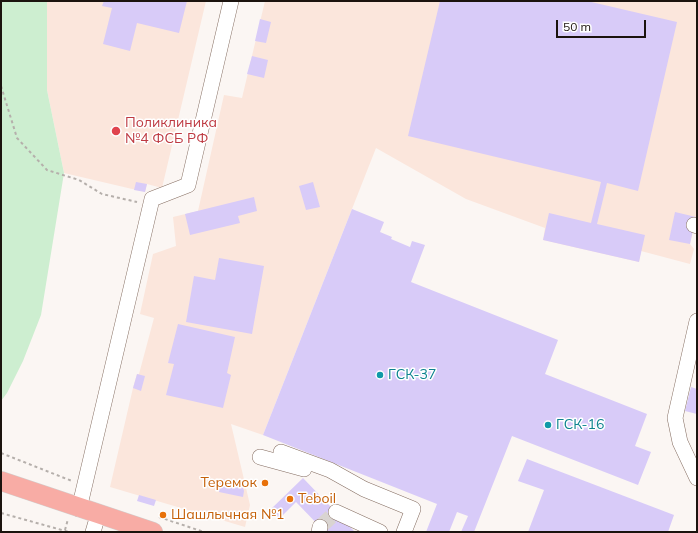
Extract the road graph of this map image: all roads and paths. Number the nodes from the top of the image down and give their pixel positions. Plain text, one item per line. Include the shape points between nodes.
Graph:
1 (231, 1) edge
2 (1, 86) edge
3 (152, 197) junction
4 (697, 321) edge
5 (281, 452) dead end
6 (1, 453) edge
7 (260, 457) dead end
8 (697, 478) edge
9 (1, 481) edge
10 (76, 483) dead end
11 (364, 489) junction
12 (79, 509) junction
13 (336, 512) dead end
14 (1, 513) edge
15 (96, 524) edge
16 (69, 532) edge
17 (153, 532) edge
18 (380, 532) edge
19 (404, 532) edge

1 - 3 lane via 188,185
2 - 3 path via 17,138 47,170 79,180 102,194
3 - 12 lane
4 - 8 lane via 676,418 680,442
5 - 11 lane via 330,470
6 - 10 path
7 - 11 lane via 329,475
9 - 12 main road
11 - 19 lane via 413,509
12 - 15 main road
13 - 18 lane
14 - 16 path
15 - 17 main road

